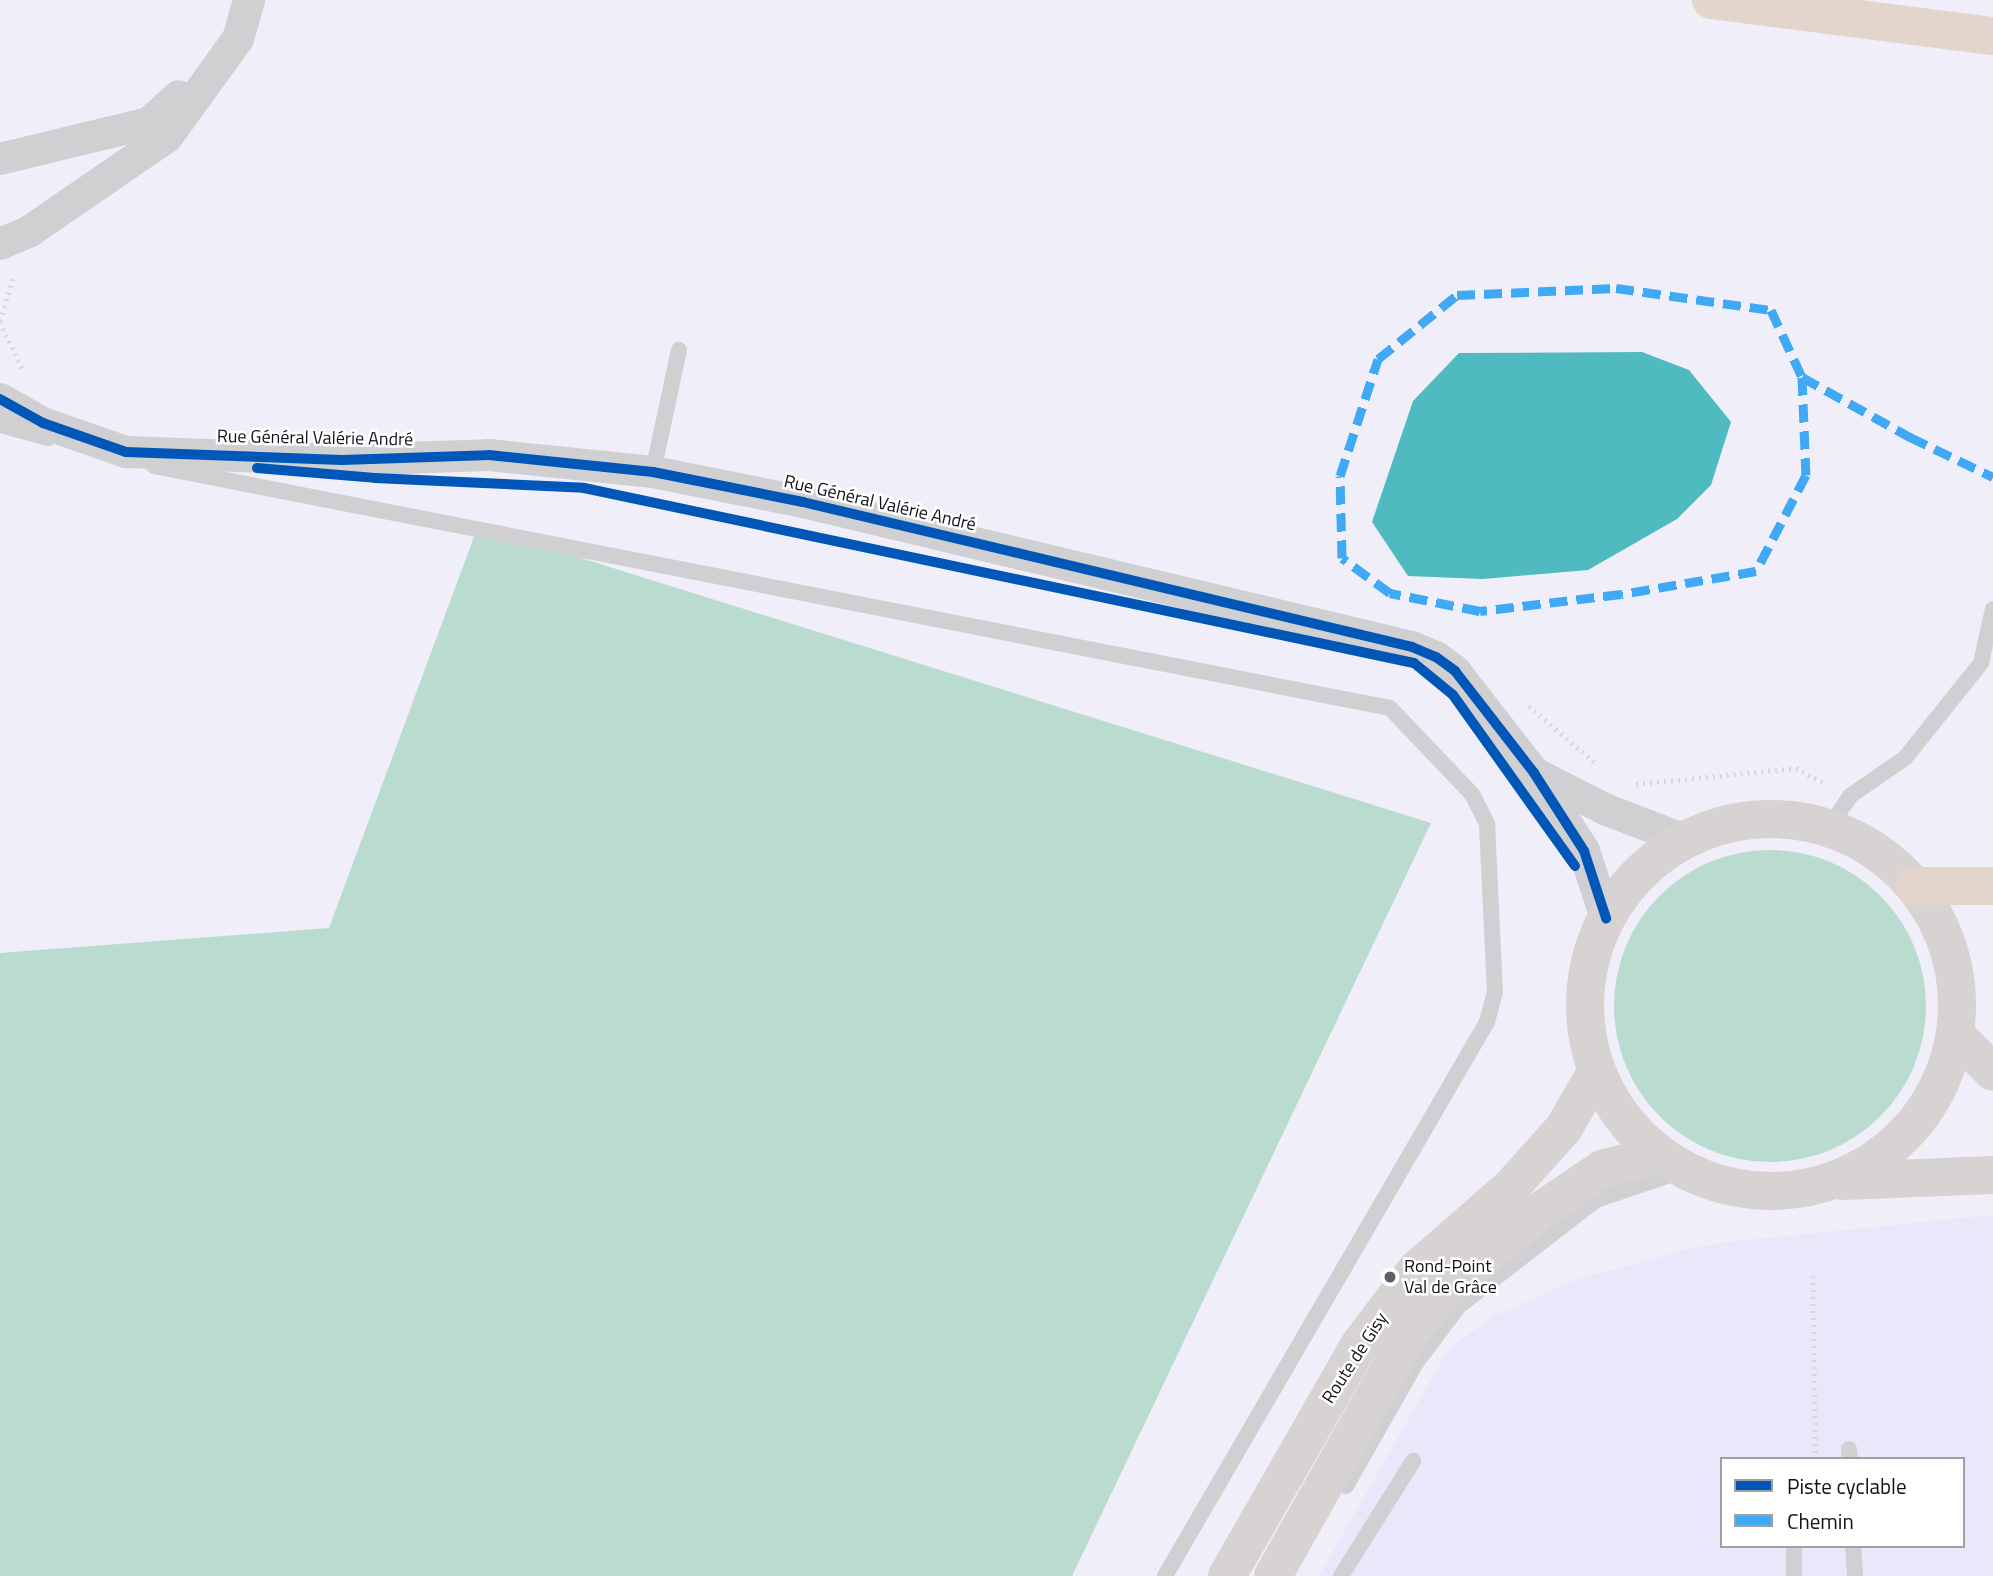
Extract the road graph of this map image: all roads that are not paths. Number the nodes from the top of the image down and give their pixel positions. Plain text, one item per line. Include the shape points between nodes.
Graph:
1 (249, 0) edge
2 (1711, 0) edge
3 (1993, 36) edge
4 (238, 39) junction
5 (0, 159) edge
6 (0, 244) edge
7 (679, 350) dead end
8 (5, 392) edge
9 (653, 472) junction
10 (1993, 609) edge
11 (1534, 773) junction
12 (1828, 829) junction
13 (1685, 840) junction
14 (1914, 886) junction
15 (1993, 886) edge
16 (1606, 918) junction
17 (1956, 1035) junction
18 (1596, 1072) junction
19 (1993, 1072) edge
20 (1672, 1162) junction
21 (1993, 1175) edge
22 (1834, 1181) junction
23 (1413, 1461) dead end
24 (1335, 1505) dead end
25 (1794, 1548) edge
26 (1853, 1548) edge
27 (1165, 1576) edge
28 (1227, 1576) edge
29 (1273, 1576) edge
30 (1341, 1576) edge
31 (1794, 1576) edge
32 (1855, 1576) edge

1 - 4 street
2 - 3 highway
4 - 5 street via 149,123
4 - 6 street via 167,136 30,231
7 - 9 lane
8 - 9 street, Rue Général Valérie André via 43,424 125,452 342,460 489,455
8 - 27 lane via 124,460 1390,708 1472,794 1487,824 1495,992 1487,1021
9 - 11 street, Rue Général Valérie André via 803,502 1412,647 1455,671
10 - 12 lane via 1981,663 1905,758 1850,796
11 - 13 street, Rue Général Valérie André via 1607,810
11 - 16 street, Rue Général Valérie André via 1584,851
12 - 13 street via 1799,821 1760,819 1721,826
12 - 14 street via 1881,855
13 - 16 street via 1653,861 1627,887
14 - 15 highway
14 - 17 street via 1951,956
16 - 18 street via 1591,955 1585,994 1586,1034
17 - 19 street
17 - 22 street via 1941,1082 1915,1124 1878,1158
18 - 20 street via 1622,1117
18 - 28 street, Route de Gisy via 1564,1128 1511,1187 1417,1269 1360,1344
20 - 22 street via 1733,1188 1784,1191
20 - 24 lane via 1596,1200 1459,1306 1416,1363
20 - 29 street, Route de Gisy via 1602,1169 1543,1209 1436,1301 1409,1335
21 - 22 street
23 - 30 lane
25 - 31 lane
26 - 32 lane

